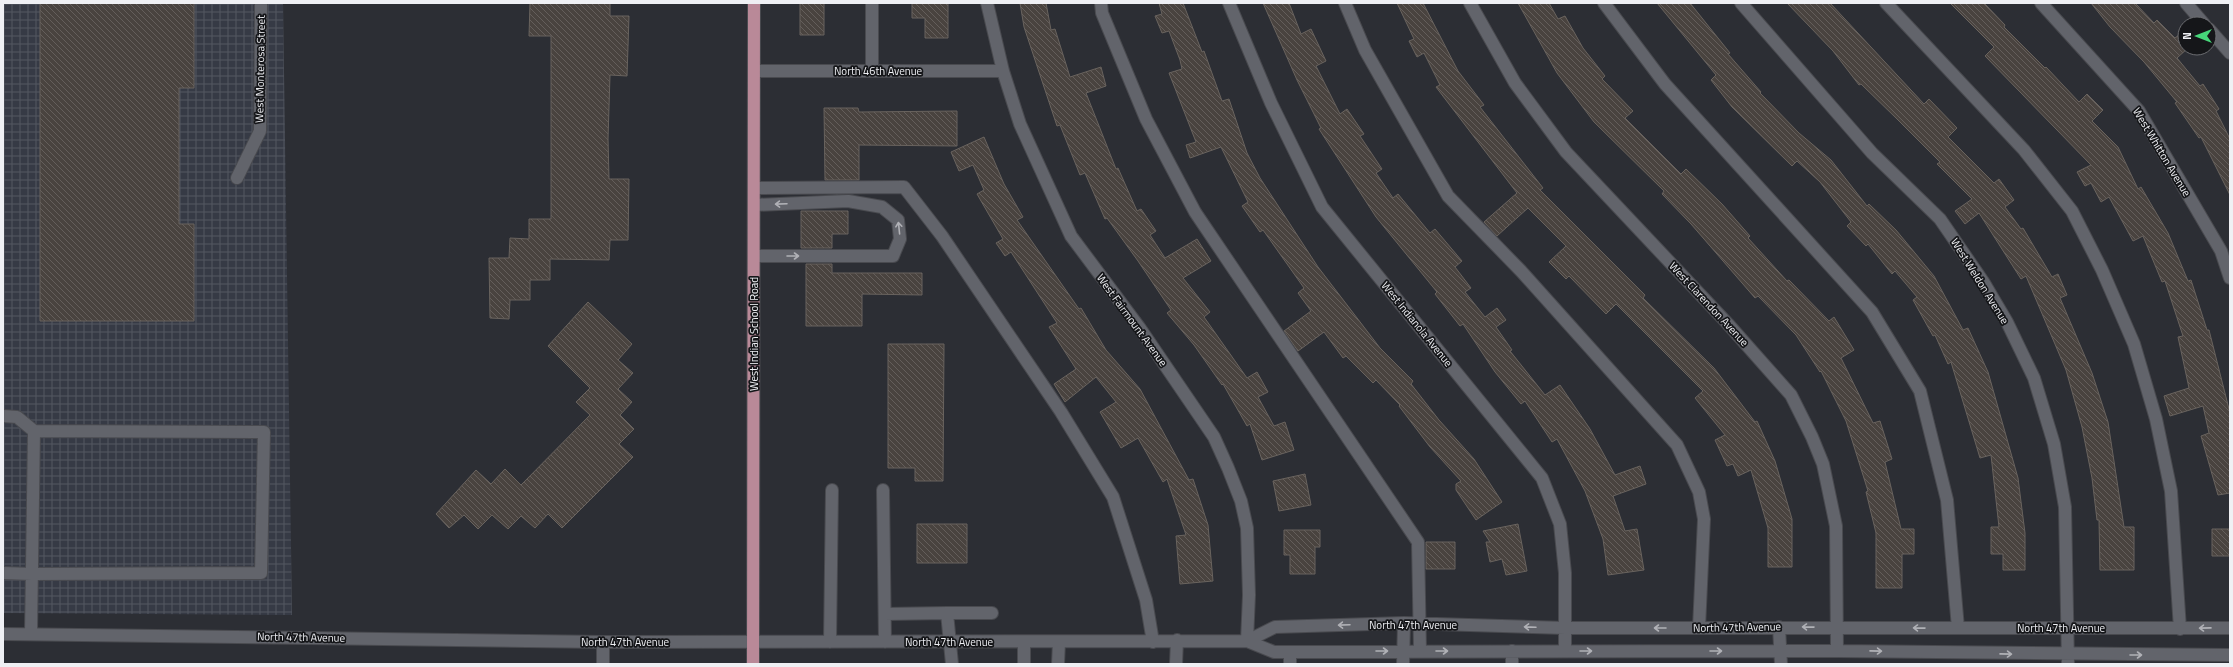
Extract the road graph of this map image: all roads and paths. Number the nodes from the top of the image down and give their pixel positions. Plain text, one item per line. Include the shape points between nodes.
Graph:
1 (261, 3) edge
2 (754, 3) edge
3 (872, 3) edge
4 (987, 3) edge
5 (1101, 3) edge
6 (1228, 3) edge
7 (1344, 3) edge
8 (1470, 3) edge
9 (1604, 3) edge
10 (1741, 3) edge
11 (1886, 3) edge
12 (2041, 3) edge
13 (2186, 3) edge
14 (2197, 16) edge
15 (2217, 38) edge
16 (2230, 53) edge
17 (754, 71) junction
18 (872, 71) junction
19 (1003, 71) junction
20 (237, 178) dead end
21 (754, 188) junction
22 (754, 205) junction
23 (754, 256) junction
24 (2230, 278) edge
25 (3, 416) edge
26 (34, 431) junction
27 (832, 490) dead end
28 (883, 490) dead end
29 (3, 573) edge
30 (32, 574) junction
31 (947, 613) junction
32 (992, 613) dead end
33 (885, 614) junction
34 (1404, 623) junction
35 (1420, 623) junction
36 (1779, 626) junction
37 (1837, 627) junction
38 (1565, 628) junction
39 (1699, 628) junction
40 (1958, 628) junction
41 (2066, 628) junction
42 (2230, 628) edge
43 (2180, 629) junction
44 (3, 634) edge
45 (31, 634) junction
46 (1177, 640) junction
47 (1247, 641) junction
48 (603, 642) junction
49 (753, 642) junction
50 (830, 642) junction
51 (885, 642) junction
52 (950, 642) junction
53 (1024, 642) junction
54 (1058, 642) junction
55 (1153, 642) junction
56 (1403, 651) junction
57 (1420, 651) junction
58 (1512, 651) junction
59 (1565, 651) junction
60 (1780, 651) junction
61 (1837, 651) junction
62 (1290, 652) junction
63 (2230, 655) edge
64 (2068, 659) edge
65 (603, 664) edge
66 (753, 664) edge
67 (952, 664) edge
68 (1024, 664) edge
69 (1058, 664) edge
70 (1176, 664) edge
71 (1290, 664) edge
72 (1403, 664) edge
73 (1512, 664) edge
74 (1781, 664) edge

1 - 20 street, West Monterosa Street via 260,131
2 - 17 main road, West Indian School Road
3 - 18 street
4 - 19 street, West Fairmount Avenue
5 - 35 street via 1102,12 1146,119 1195,212 1418,542
6 - 38 street, West Indianola Avenue via 1271,103 1322,207 1542,478 1560,524 1565,572
7 - 39 street via 1365,50 1448,196 1521,272 1677,445 1699,492 1704,519
8 - 37 street, West Clarendon Avenue via 1515,84 1566,152 1728,324 1791,395 1812,436 1823,464 1830,493 1836,526
9 - 40 street via 1664,84 1872,312 1920,391 1947,500
10 - 41 street, West Weldon Avenue via 1872,153 1940,219 2007,322 2034,378 2054,444 2065,507
11 - 43 street via 2024,150 2072,211 2102,270 2134,344 2156,419 2171,491
12 - 24 street, West Whitton Avenue via 2139,112 2221,251
13 - 14 street
15 - 16 street
17 - 18 street, North 46th Avenue
17 - 21 main road, West Indian School Road
18 - 19 street, North 46th Avenue
19 - 47 street, West Fairmount Avenue via 1020,124 1071,236 1214,436 1228,468 1241,501 1247,528
21 - 22 main road, West Indian School Road
21 - 55 street via 904,187 942,236 1061,412 1113,497 1146,600
22 - 23 main road, West Indian School Road
23 -> 22 street via 893,256 900,239 898,220 882,207 848,201
23 - 49 main road, West Indian School Road
25 - 26 street via 17,417
26 - 30 street
26 - 30 street via 264,432 261,573
27 - 50 street
28 - 33 street
29 - 30 street
30 - 45 street
31 - 32 street
31 - 33 street
31 - 52 street
33 - 51 street
34 - 35 street, North 47th Avenue
34 -> 47 street, North 47th Avenue via 1275,627
34 - 56 street
38 -> 35 street, North 47th Avenue
35 - 57 street
37 -> 36 street, North 47th Avenue
36 - 39 street, North 47th Avenue
36 - 60 street
40 -> 37 street, North 47th Avenue
37 - 61 street, West Clarendon Avenue
39 -> 38 street, North 47th Avenue
38 - 59 street, West Indianola Avenue
40 - 41 street, North 47th Avenue
41 - 43 street, North 47th Avenue
41 - 64 street, West Weldon Avenue
42 -> 43 street, North 47th Avenue
44 - 45 street, North 47th Avenue
45 - 48 street, North 47th Avenue
46 - 47 street, North 47th Avenue
46 - 55 street, North 47th Avenue
46 - 70 street
47 - 62 street, North 47th Avenue via 1274,652
48 - 49 street, North 47th Avenue
48 - 65 street
49 - 50 street, North 47th Avenue
49 - 66 main road, West Indian School Road
50 - 51 street, North 47th Avenue
51 - 52 street, North 47th Avenue
52 - 53 street, North 47th Avenue
52 - 67 street
53 - 54 street, North 47th Avenue
53 - 68 street
54 - 55 street, North 47th Avenue
54 - 69 street
56 - 57 street, North 47th Avenue
62 -> 56 street, North 47th Avenue
56 - 72 street
57 -> 58 street, North 47th Avenue
58 - 59 street, North 47th Avenue
58 - 73 street
59 -> 60 street, North 47th Avenue
60 - 61 street, North 47th Avenue
60 - 74 street
61 -> 64 street, North 47th Avenue
62 - 71 street
64 -> 63 street, North 47th Avenue

